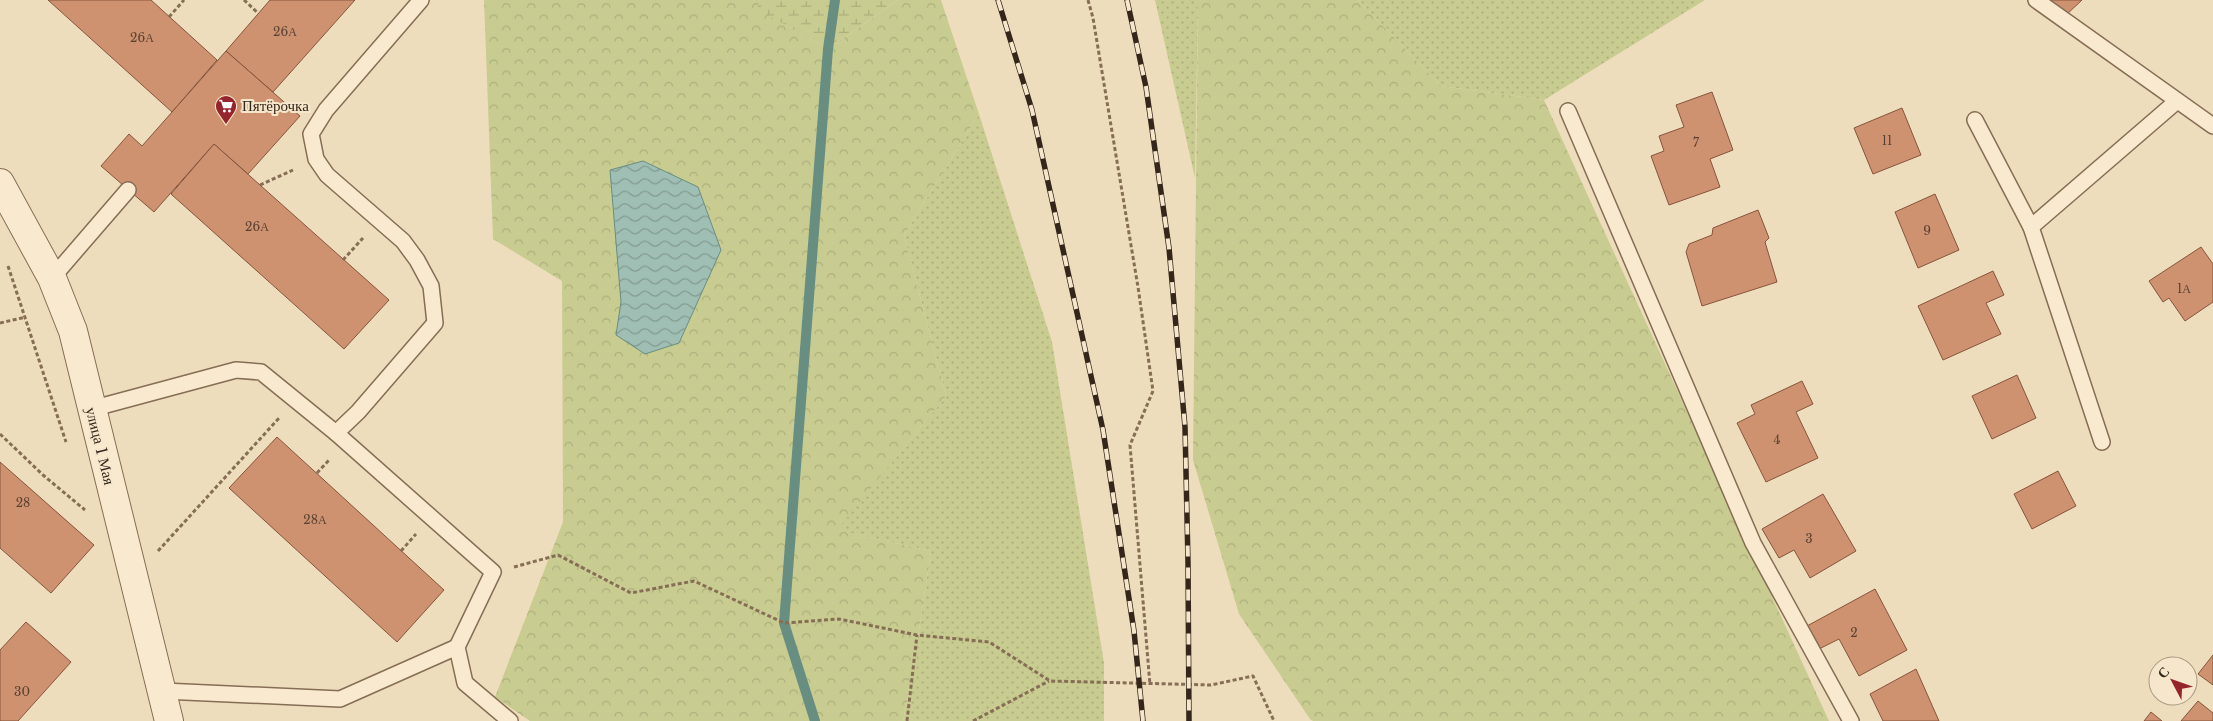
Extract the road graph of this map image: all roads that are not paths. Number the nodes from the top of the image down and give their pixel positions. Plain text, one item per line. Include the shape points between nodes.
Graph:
1 (421, 0) edge
2 (2036, 0) edge
3 (2177, 101) junction
4 (1568, 110) dead end
5 (1975, 120) dead end
6 (2213, 126) edge
7 (0, 183) edge
8 (128, 190) dead end
9 (2031, 227) junction
10 (52, 278) junction
11 (91, 409) junction
12 (336, 433) junction
13 (2102, 442) dead end
14 (457, 648) junction
15 (163, 691) junction
16 (170, 721) edge
17 (510, 721) edge
18 (1851, 721) edge

1 - 12 lane via 326,110 311,134 316,159 327,176 402,241 417,260 431,286 435,322
2 - 3 lane
3 - 6 lane
3 - 9 lane
4 - 18 lane via 1753,543
5 - 9 lane
7 - 10 street, улица 1 Мая
8 - 10 lane
9 - 13 lane
10 - 11 street, улица 1 Мая via 73,331
11 - 12 lane via 236,370 261,372
11 - 15 street, улица 1 Мая
12 - 14 lane via 493,572
14 - 15 lane via 340,699
14 - 17 lane via 465,683
15 - 16 street, улица 1 Мая

